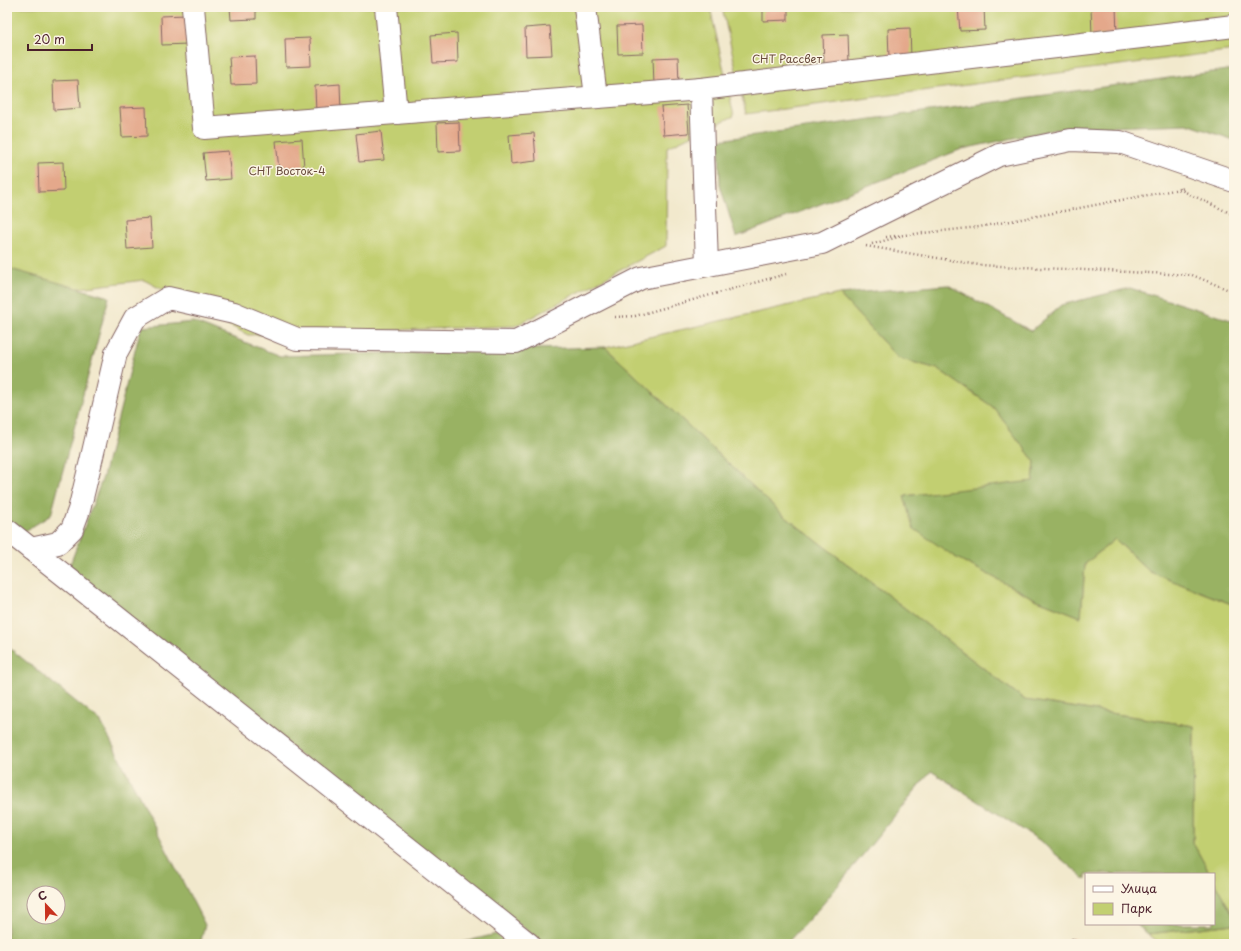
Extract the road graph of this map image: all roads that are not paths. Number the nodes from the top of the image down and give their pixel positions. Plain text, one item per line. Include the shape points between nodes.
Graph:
1 (193, 7) edge
2 (386, 7) edge
3 (585, 7) edge
4 (1234, 26) edge
5 (701, 89) junction
6 (596, 97) junction
7 (396, 113) junction
8 (1234, 180) edge
9 (707, 265) junction
10 (7, 530) edge
11 (31, 549) junction
12 (529, 944) edge

1 - 7 street via 204,128
2 - 7 street
3 - 6 street
4 - 5 street
5 - 6 street
5 - 9 street
6 - 7 street
8 - 9 street via 1120,142 1071,140 999,155 822,243
9 - 11 street via 641,278 516,342 297,339 234,313 168,298 135,318 116,353 79,510 72,529 58,543
10 - 11 street
11 - 12 street

